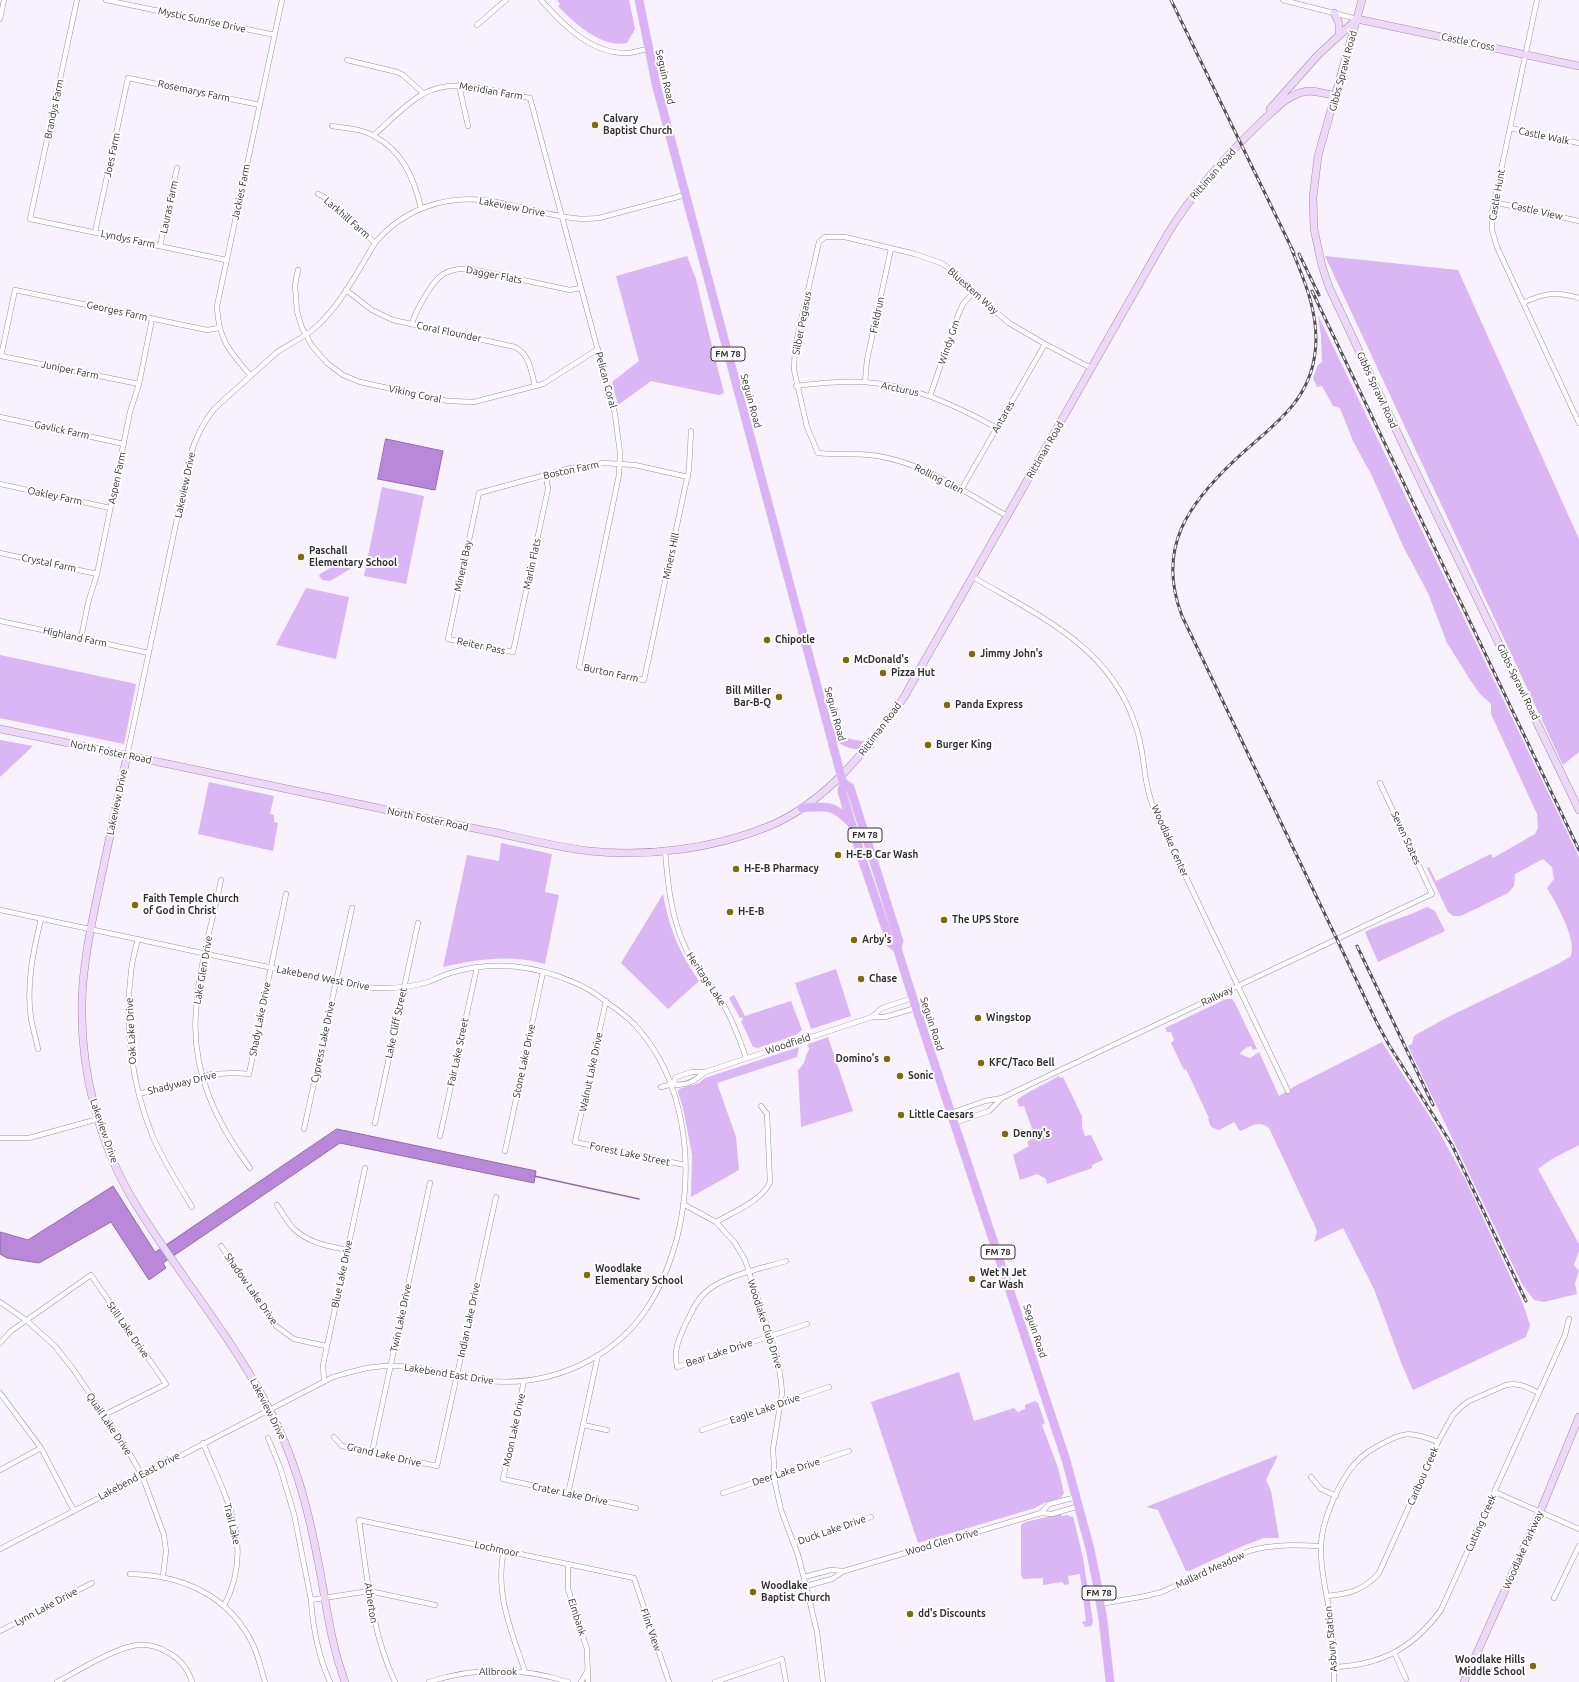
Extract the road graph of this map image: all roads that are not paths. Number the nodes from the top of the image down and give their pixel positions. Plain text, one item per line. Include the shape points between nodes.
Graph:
1 (4, 0) edge
2 (77, 0) edge
3 (106, 0) edge
4 (282, 0) edge
5 (506, 0) edge
6 (541, 0) edge
7 (639, 0) edge
8 (1283, 0) edge
9 (1362, 0) edge
10 (1537, 0) edge
11 (1334, 13) junction
12 (0, 19) edge
13 (1357, 19) junction
14 (477, 25) dead end
15 (1339, 34) junction
16 (275, 35) junction
17 (648, 49) junction
18 (1525, 54) junction
19 (347, 60) dead end
20 (1579, 66) edge
21 (128, 78) joint
22 (459, 85) junction
23 (423, 93) junction
24 (1336, 96) junction
25 (530, 98) joint
26 (260, 105) junction
27 (332, 126) dead end
28 (468, 126) dead end
29 (1510, 128) junction
30 (1254, 130) junction
31 (374, 135) junction
32 (1579, 143) edge
33 (177, 168) dead end
34 (318, 194) dead end
35 (685, 195) junction
36 (1494, 202) junction
37 (421, 208) junction
38 (563, 216) junction
39 (30, 219) joint
40 (1579, 221) edge
41 (95, 232) junction
42 (822, 239) joint
43 (375, 243) junction
44 (160, 246) junction
45 (891, 249) junction
46 (226, 260) junction
47 (298, 270) dead end
48 (581, 288) junction
49 (346, 290) junction
50 (974, 292) junction
51 (1579, 298) edge
52 (1523, 303) junction
53 (152, 319) junction
54 (412, 324) junction
55 (219, 328) junction
56 (306, 336) junction
57 (1045, 344) junction
58 (598, 349) junction
59 (1, 356) joint
60 (1091, 368) junction
61 (251, 376) junction
62 (865, 382) junction
63 (139, 384) junction
64 (535, 386) junction
65 (796, 386) junction
66 (930, 396) junction
67 (0, 417) edge
68 (1579, 423) edge
69 (997, 428) junction
70 (691, 431) dead end
71 (124, 444) junction
72 (818, 453) joint
73 (620, 463) junction
74 (546, 475) junction
75 (688, 476) junction
76 (0, 484) edge
77 (961, 490) junction
78 (479, 493) joint
79 (110, 508) junction
80 (1007, 516) junction
81 (0, 553) edge
82 (97, 574) junction
83 (973, 577) junction
84 (0, 621) edge
85 (81, 638) junction
86 (448, 639) joint
87 (513, 652) joint
88 (149, 653) junction
89 (579, 667) joint
90 (644, 680) joint
91 (0, 729) edge
92 (829, 730) junction
93 (870, 745) junction
94 (127, 756) junction
95 (842, 779) junction
96 (1380, 783) dead end
97 (802, 808) junction
98 (1579, 810) edge
99 (851, 823) junction
100 (665, 851) junction
101 (221, 880) dead end
102 (286, 894) dead end
103 (1432, 894) joint
104 (352, 908) dead end
105 (0, 910) edge
106 (41, 918) junction
107 (418, 923) dead end
108 (90, 929) junction
109 (138, 939) junction
110 (897, 948) junction
111 (205, 954) junction
112 (477, 967) junction
113 (270, 968) junction
114 (543, 972) junction
115 (336, 982) junction
116 (1238, 986) junction
117 (404, 987) junction
118 (913, 998) junction
119 (606, 1001) junction
120 (916, 1008) junction
121 (872, 1017) junction
122 (38, 1049) dead end
123 (746, 1058) junction
124 (705, 1072) junction
125 (249, 1074) joint
126 (202, 1076) junction
127 (671, 1084) junction
128 (661, 1087) dead end
129 (1288, 1092) dead end
130 (139, 1094) junction
131 (1002, 1098) junction
132 (761, 1106) dead end
133 (951, 1113) junction
134 (98, 1119) junction
135 (375, 1123) dead end
136 (954, 1123) junction
137 (304, 1129) dead end
138 (440, 1136) dead end
139 (0, 1138) edge
140 (575, 1142) joint
141 (505, 1151) dead end
142 (685, 1165) junction
143 (250, 1168) dead end
144 (365, 1168) dead end
145 (430, 1183) dead end
146 (496, 1197) dead end
147 (683, 1204) junction
148 (277, 1205) dead end
149 (192, 1207) dead end
150 (716, 1222) junction
151 (221, 1246) dead end
152 (347, 1250) junction
153 (786, 1261) dead end
154 (749, 1272) junction
155 (0, 1302) edge
156 (1569, 1319) dead end
157 (26, 1320) junction
158 (807, 1324) dead end
159 (770, 1336) junction
160 (0, 1343) edge
161 (326, 1346) junction
162 (598, 1356) junction
163 (391, 1366) junction
164 (457, 1376) junction
165 (324, 1381) junction
166 (524, 1381) junction
167 (829, 1388) dead end
168 (1539, 1392) junction
169 (0, 1393) edge
170 (781, 1403) junction
171 (270, 1409) junction
172 (104, 1415) junction
173 (1579, 1417) edge
174 (583, 1425) junction
175 (607, 1430) dead end
176 (702, 1430) dead end
177 (334, 1437) dead end
178 (268, 1438) dead end
179 (1438, 1442) junction
180 (203, 1443) junction
181 (41, 1448) junction
182 (849, 1451) dead end
183 (372, 1452) junction
184 (437, 1466) joint
185 (0, 1470) edge
186 (142, 1475) junction
187 (774, 1476) junction
188 (1311, 1477) dead end
189 (503, 1480) joint
190 (1495, 1492) junction
191 (723, 1493) dead end
192 (568, 1494) junction
193 (1336, 1496) junction
194 (1076, 1497) junction
195 (1079, 1506) junction
196 (636, 1508) dead end
197 (74, 1510) junction
198 (1540, 1512) junction
199 (1041, 1513) junction
200 (871, 1517) dead end
201 (360, 1520) joint
202 (1579, 1529) edge
203 (794, 1544) junction
204 (1320, 1546) junction
205 (1579, 1546) edge
206 (0, 1549) edge
207 (504, 1550) junction
208 (568, 1564) junction
209 (844, 1571) junction
210 (130, 1574) dead end
211 (163, 1576) junction
212 (804, 1577) junction
213 (634, 1578) joint
214 (92, 1583) dead end
215 (806, 1586) junction
216 (369, 1591) junction
217 (1327, 1596) junction
218 (324, 1598) junction
219 (1554, 1598) dead end
220 (311, 1600) junction
221 (434, 1604) dead end
222 (1100, 1604) junction
223 (224, 1606) junction
224 (0, 1631) edge
225 (1395, 1654) junction
226 (1334, 1667) junction
227 (588, 1669) junction
228 (526, 1672) junction
229 (1406, 1679) dead end
230 (57, 1682) edge
231 (192, 1682) edge
232 (265, 1682) edge
233 (330, 1682) edge
234 (345, 1682) edge
235 (395, 1682) edge
236 (429, 1682) edge
237 (568, 1682) edge
238 (581, 1682) edge
239 (588, 1682) edge
240 (669, 1682) edge
241 (715, 1682) edge
242 (786, 1682) edge
243 (823, 1682) edge
244 (1110, 1682) edge
245 (1334, 1682) edge
246 (1464, 1682) edge

1 - 12 street
2 - 39 street, Brandys Farm
3 - 16 street, Mystic Sunrise Drive
4 - 16 street, Jackies Farm
5 - 14 street
6 - 17 street via 572,32 595,45 629,53
7 - 17 main road, Seguin Road / FM 78
8 - 11 street, Gibbs Sprawl Road
9 - 13 main road
10 - 18 street, Castle Hunt
11 - 13 street, Gibbs Sprawl Road
11 - 15 main road via 1340,23
13 - 15 main road, Rittiman Road
13 - 18 main road, Castle Cross
13 - 24 main road, Gibbs Sprawl Road
15 - 30 main road, Rittiman Road via 1289,86
16 - 26 street, Jackies Farm
17 - 35 main road, Seguin Road / FM 78
18 - 20 main road, Castle Cross
18 - 29 street, Castle Hunt
19 - 23 street via 397,72
21 - 26 street, Rosemarys Farm
21 - 41 street, Joes Farm
22 - 23 street, Meridian Farm via 443,86
22 - 25 street, Meridian Farm
22 - 28 street
23 - 31 street, Meridian Farm
24 - 30 main road, Rittiman Road via 1313,91 1295,94 1280,104
24 - 98 main road, Gibbs Sprawl Road via 1318,156 1314,184 1314,229 1322,266 1387,412
25 - 38 street, Pelican Coral
26 - 46 street, Jackies Farm
27 - 31 street
29 - 32 street, Castle Walk
29 - 36 street, Castle Hunt
30 - 60 main road, Rittiman Road via 1197,190 1167,235
31 - 37 street via 406,164 415,184
33 - 44 street, Lauras Farm
34 - 43 street, Larkhill Farm via 326,198
35 - 38 street, Lakeview Drive via 599,218
35 - 92 main road, Seguin Road / FM 78
36 - 40 street, Castle View
36 - 52 street, Castle Hunt via 1491,221 1494,241
37 - 38 street, Lakeview Drive via 446,201 474,199 490,200
37 - 43 street, Lakeview Drive via 397,221
38 - 48 street, Pelican Coral
39 - 41 street, Lyndys Farm
41 - 44 street, Lyndys Farm
42 - 45 street, Bluestem Way via 845,236
42 - 65 street, Silber Pegasus via 818,246 795,347
43 - 49 street, Lakeview Drive
44 - 46 street, Lyndys Farm
45 - 50 street, Bluestem Way via 941,263 952,270
45 - 62 street, Fieldrun via 867,360
46 - 55 street, Jackies Farm via 218,299
47 - 56 street, Viking Coral via 295,302
48 - 54 street, Dagger Flats via 570,290 471,269 454,269 435,280 414,315
48 - 58 street, Pelican Coral
49 - 54 street, Coral Flounder via 385,318
49 - 56 street, Lakeview Drive via 328,315
50 - 57 street, Bluestem Way via 1009,323
50 - 66 street, Windy Grn via 963,304 958,315
51 - 52 street via 1548,294
52 - 68 street, Castle Hunt
53 - 55 street, Georges Farm via 207,330
53 - 59 street, Georges Farm via 15,290
53 - 63 street, Aspen Farm
54 - 64 street, Coral Flounder via 515,347 529,361
55 - 61 street, Jackies Farm via 232,355
56 - 61 street, Lakeview Drive via 285,347
56 - 64 street, Viking Coral via 327,363 343,375 368,384 458,402 479,401
57 - 60 street, Bluestem Way
57 - 69 street, Antares
58 - 64 street, Viking Coral via 551,380
58 - 73 street, Pelican Coral via 615,414
59 - 63 street, Juniper Farm
60 - 80 main road, Rittiman Road
61 - 88 street, Lakeview Drive via 214,409 194,442
62 - 65 street, Arcturus via 829,382
62 - 66 street, Arcturus
63 - 71 street, Aspen Farm
65 - 72 street, Silber Pegasus via 807,427
66 - 69 street, Arcturus via 962,409
67 - 71 street, Gavlick Farm
69 - 77 street, Antares
70 - 75 street, Miners Hill
71 - 79 street, Aspen Farm
72 - 77 street, Rolling Glen via 855,453 905,462 925,469
73 - 74 street, Boston Farm via 583,465
73 - 75 street, Boston Farm
73 - 89 street, Pelican Coral via 617,490
74 - 78 street, Boston Farm
74 - 87 street, Marlin Flats via 548,489
75 - 90 street, Miners Hill
76 - 79 street, Oakley Farm
77 - 80 street, Rolling Glen
78 - 86 street, Mineral Bay
79 - 82 street, Aspen Farm
80 - 83 main road, Rittiman Road
81 - 82 street, Crystal Farm
82 - 85 street, Aspen Farm
83 - 93 main road, Rittiman Road via 904,697
83 - 116 street, Woodlake Center via 1069,635 1097,659 1120,690 1135,724 1155,812
84 - 85 street, Highland Farm
85 - 88 street, Highland Farm
86 - 87 street, Reiter Pass
88 - 94 street, Lakeview Drive
89 - 90 street, Burton Farm
91 - 94 main road, North Foster Road
92 - 93 main road via 850,744
92 - 95 main road, Seguin Road / FM 78
93 - 95 main road, Rittiman Road
94 - 100 main road, North Foster Road via 553,845 627,853
94 - 108 main road, Lakeview Drive
95 - 97 main road, North Foster Road
95 - 99 main road, Seguin Road / FM 78 via 842,792
95 - 110 main road, Seguin Road / FM 78 via 850,788 900,941
96 - 103 street, Seven States
97 - 99 main road via 834,808
97 - 100 main road, North Foster Road via 768,827 744,835
99 - 110 main road, Seguin Road / FM 78 via 891,944
100 - 123 street, Heritage Lake via 670,903 679,934 693,962 730,1016
101 - 111 street, Lake Glen Drive
102 - 113 street, Shady Lake Drive
103 - 116 street, Railway
104 - 115 street, Cypress Lake Drive
105 - 106 street, Lakebend West Drive
106 - 108 street, Lakebend West Drive
106 - 122 street via 32,954 29,984 31,1020
107 - 117 street, Lake Cliff Street
108 - 109 street, Lakebend West Drive
108 - 134 main road, Lakeview Drive via 83,983 82,1024 86,1064
109 - 111 street, Lakebend West Drive
109 - 130 street, Oak Lake Drive via 131,971 129,1011 131,1051
110 - 118 main road, Seguin Road / FM 78
111 - 113 street, Lakebend West Drive
111 - 126 street, Lake Glen Drive via 196,1012 197,1050
112 - 114 street, Lakebend West Drive via 514,966
112 - 117 street, Lakebend West Drive
112 - 138 street, Fair Lake Street
113 - 115 street, Lakebend West Drive
113 - 125 street, Shady Lake Drive
114 - 119 street, Lakebend West Drive via 575,982
114 - 141 street, Stone Lake Drive
115 - 117 street, Lakebend West Drive via 362,988
115 - 137 street, Cypress Lake Drive
116 - 129 street, Woodlake Center
116 - 131 street, Railway
117 - 135 street, Lake Cliff Street
118 - 120 main road, Seguin Road / FM 78
118 - 121 street, Woodfield via 882,1008
119 - 127 street, Lakebend West Drive via 634,1025 646,1040
119 - 140 street, Walnut Lake Drive
120 - 121 street, Woodfield via 885,1017
120 - 133 main road, Seguin Road / FM 78
121 - 123 street, Woodfield
123 - 124 street, Woodfield
124 - 127 street, Woodfield via 692,1072 676,1077
124 - 127 street, Woodfield via 696,1081 680,1086
125 - 126 street, Shadyway Drive via 221,1072
126 - 130 street, Shadyway Drive
126 - 143 street, Lake Glen Drive via 226,1132
127 - 128 street
127 - 142 street, Lakebend West Drive via 682,1124
130 - 149 street, Oak Lake Drive via 153,1137
131 - 133 street, Railway
131 - 136 street, Railway via 989,1110
132 - 150 street via 768,1114 770,1182 760,1196
133 - 136 main road, Seguin Road / FM 78
134 - 139 street via 29,1138
134 - 171 main road, Lakeview Drive via 110,1153 137,1206 234,1349
136 - 194 main road, Seguin Road / FM 78 via 1052,1416
140 - 142 street, Forest Lake Street
142 - 147 street, Lakebend East Drive
144 - 152 street, Blue Lake Drive
145 - 163 street, Twin Lake Drive
146 - 164 street, Indian Lake Drive
147 - 150 street, Woodlake Club Drive
147 - 162 street, Lakebend East Drive via 670,1263 655,1296 634,1325
148 - 152 street via 290,1225 304,1237 320,1244
150 - 154 street, Woodlake Club Drive via 735,1242
151 - 161 street, Shadow Lake Drive via 276,1326 294,1339
152 - 161 street, Blue Lake Drive
153 - 154 street
154 - 159 street, Woodlake Club Drive
154 - 159 street, Bear Lake Drive via 715,1285 698,1300 676,1345 678,1367
155 - 157 street, Quail Lake Drive
156 - 168 street, Cutting Creek via 1565,1335
157 - 160 street
157 - 172 street, Quail Lake Drive via 55,1346
157 - 172 street, Still Lake Drive via 91,1275 166,1384
158 - 159 street, Bear Lake Drive
159 - 170 street, Woodlake Club Drive via 780,1368
161 - 165 street, Blue Lake Drive
162 - 166 street, Lakebend East Drive via 559,1374
162 - 174 street
163 - 164 street, Lakebend East Drive via 411,1366
163 - 165 street, Lakebend East Drive via 351,1372
163 - 183 street, Twin Lake Drive
164 - 166 street, Lakebend East Drive via 487,1381
164 - 184 street, Indian Lake Drive
165 - 171 street, Lakebend East Drive
166 - 189 street, Moon Lake Drive
167 - 170 street, Eagle Lake Drive
168 - 179 street, Caribou Creek via 1512,1383 1470,1401 1453,1415
168 - 190 street, Cutting Creek
169 - 181 street
170 - 176 street, Eagle Lake Drive
170 - 187 street, Woodlake Club Drive via 774,1444
171 - 180 street, Lakebend East Drive
171 - 218 main road, Lakeview Drive via 302,1490
172 - 186 street, Quail Lake Drive
173 - 198 main road, Woodlake Parkway
174 - 175 street
174 - 192 street
177 - 183 street, Grand Lake Drive via 342,1446
178 - 220 street via 294,1514
179 - 193 street, Asbury Station via 1412,1433 1388,1440 1358,1460 1349,1470
179 - 217 street, Caribou Creek via 1379,1573 1358,1591
180 - 186 street, Lakebend East Drive
180 - 223 street, Trail Lake via 224,1492 237,1535 236,1577
181 - 185 street
181 - 197 street
182 - 187 street, Deer Lake Drive
183 - 184 street, Grand Lake Drive
186 - 197 street, Lakebend East Drive
186 - 211 street, Quail Lake Drive via 164,1535 166,1551
187 - 191 street, Deer Lake Drive
187 - 203 street, Woodlake Club Drive via 777,1496
188 - 193 street via 1321,1489
189 - 192 street, Crater Lake Drive
190 - 198 street
190 - 225 street, Cutting Creek via 1441,1610 1421,1634
192 - 196 street, Crater Lake Drive
193 - 204 street, Asbury Station via 1327,1517
194 - 195 main road, Seguin Road / FM 78
194 - 199 street, Wood Glen Drive via 1049,1504
195 - 199 street, Wood Glen Drive via 1052,1514
195 - 222 main road, Seguin Road / FM 78
197 - 206 street, Lakebend East Drive
198 - 202 street
198 - 246 main road, Woodlake Parkway
199 - 209 street, Wood Glen Drive
200 - 203 street, Duck Lake Drive
201 - 207 street, Lochmoor
201 - 216 street, Atherton
203 - 212 street, Woodlake Club Drive
204 - 217 street, Asbury Station
204 - 222 street, Mallard Meadow via 1290,1545 1262,1548 1162,1592
205 - 219 street
207 - 208 street, Lochmoor
207 - 228 street via 501,1569 502,1597
208 - 213 street, Lochmoor
208 - 227 street, Elmbank via 568,1589 587,1649
209 - 212 street, Wood Glen Drive via 831,1570
209 - 215 street, Wood Glen Drive via 832,1579
210 - 211 street
211 - 223 street via 195,1587
212 - 215 street, Woodlake Club Drive
213 - 240 street, Flint View
214 - 224 street, Lynn Lake Drive
215 - 243 street, Woodlake Club Drive via 817,1632
216 - 218 street
216 - 221 street
216 - 235 street, Atherton via 377,1635
217 - 226 street, Asbury Station
218 - 220 street
218 - 234 main road, Lakeview Drive via 335,1651
220 - 233 street via 315,1636 323,1668
222 - 244 main road, Seguin Road / FM 78
223 - 232 street via 247,1635
225 - 226 street, Cutting Creek via 1364,1664
225 - 229 street
226 - 245 street, Asbury Station
227 - 238 street
227 - 239 street, Elmbank
228 - 236 street, Allbrook via 484,1671
228 - 237 street, Allbrook
230 - 231 street via 116,1651 142,1645 154,1646 173,1655 187,1669
241 - 242 street via 782,1659

